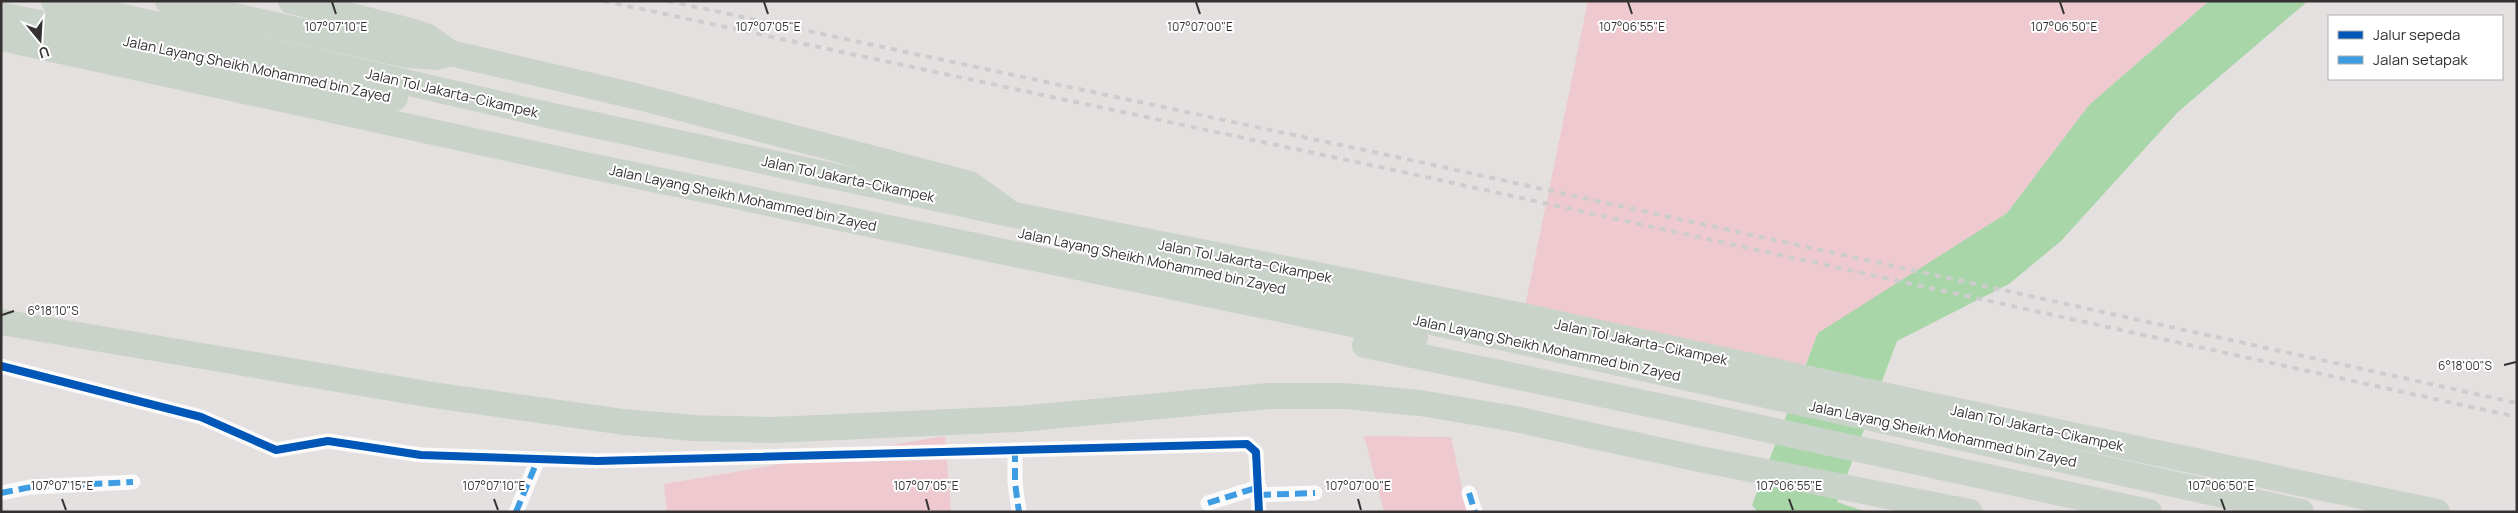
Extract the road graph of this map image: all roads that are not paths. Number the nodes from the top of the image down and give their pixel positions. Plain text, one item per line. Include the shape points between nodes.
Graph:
1 (54, 1) edge
2 (168, 1) edge
3 (291, 1) edge
4 (1, 15) edge
5 (1, 38) edge
6 (1, 48) edge
7 (450, 53) junction
8 (1010, 214) junction
9 (1, 322) edge
10 (1, 366) edge
11 (1015, 450) junction
12 (538, 459) junction
13 (132, 482) dead end
14 (1259, 491) junction
15 (1, 493) edge
16 (1315, 493) dead end
17 (1469, 493) dead end
18 (1208, 503) dead end
19 (516, 512) edge
20 (1019, 512) edge
21 (1259, 512) edge
22 (1475, 512) edge
23 (1970, 512) edge
24 (2149, 512) edge
25 (2220, 512) edge
26 (2301, 512) edge
27 (2437, 512) edge

1 - 8 highway, Jalan Tol Jakarta–Cikampek via 548,115
2 - 7 highway via 407,55 437,57
3 - 7 highway via 411,31 428,37
4 - 26 highway, Jalan Layang Sheikh Mohammed bin Zayed via 589,138
5 - 25 highway, Jalan Layang Sheikh Mohammed bin Zayed via 585,165 1610,378
6 - 24 highway via 1479,370
7 - 8 highway via 639,97 970,184
8 - 27 highway, Jalan Tol Jakarta–Cikampek via 1523,316
9 - 23 highway via 433,396 643,424 772,430 1018,419 1268,396 1344,396 1420,403 1515,419
10 - 12 street via 201,417 276,450 328,441 421,455
11 - 12 street
11 - 14 street via 1247,444 1256,452
11 - 20 street
12 - 19 street
13 - 15 street via 31,487
14 - 16 street
14 - 18 street
14 - 21 street
17 - 22 street

